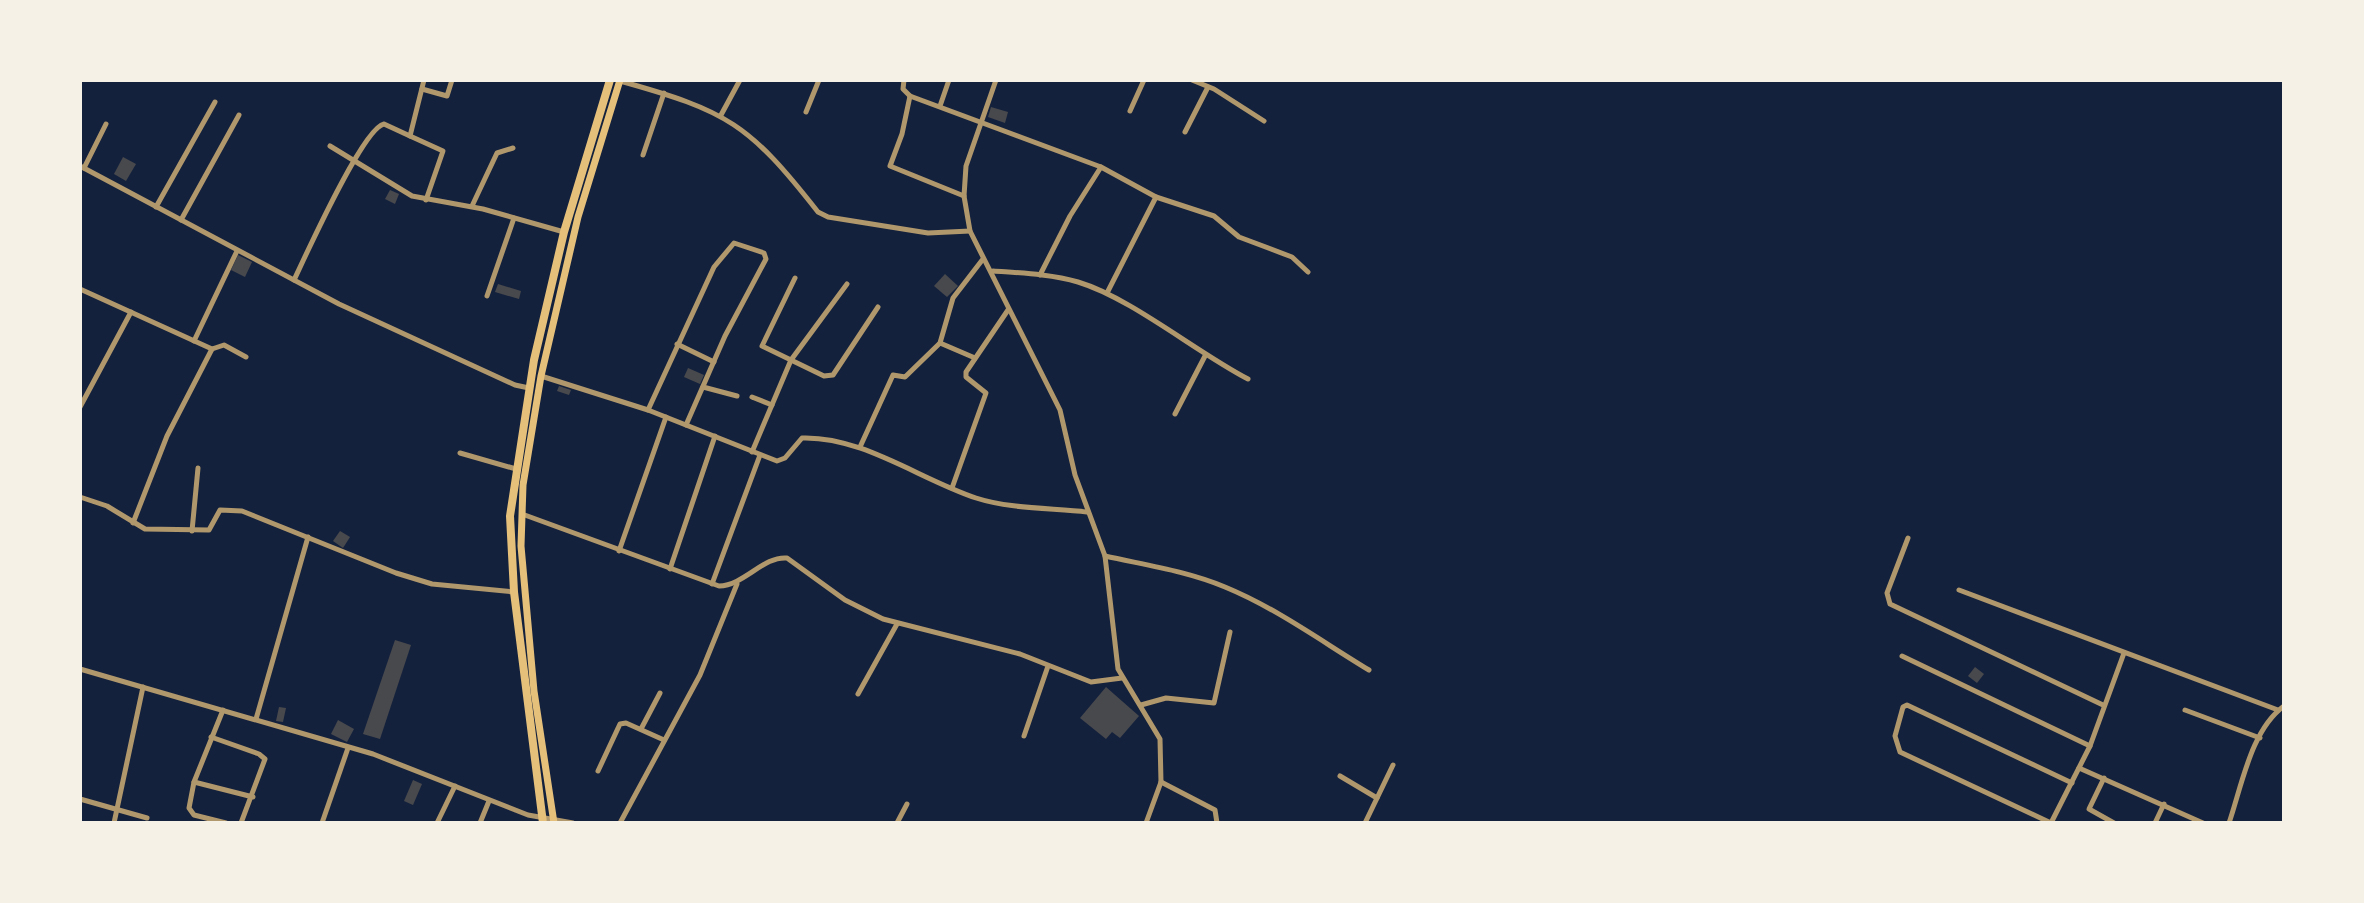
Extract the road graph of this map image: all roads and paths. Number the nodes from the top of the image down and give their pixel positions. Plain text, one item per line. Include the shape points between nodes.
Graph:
1 (424, 80) edge
2 (452, 80) edge
3 (617, 80) edge
4 (740, 80) edge
5 (819, 80) edge
6 (904, 80) edge
7 (949, 80) edge
8 (996, 80) edge
9 (1144, 80) edge
10 (1192, 80) edge
11 (1208, 87) junction
12 (422, 89) junction
13 (664, 93) junction
14 (910, 96) junction
15 (215, 102) dead end
16 (940, 106) junction
17 (1130, 111) dead end
18 (806, 112) dead end
19 (239, 115) dead end
20 (721, 115) junction
21 (983, 121) junction
22 (1264, 121) dead end
23 (106, 124) dead end
24 (1185, 132) dead end
25 (410, 136) junction
26 (330, 146) dead end
27 (513, 148) dead end
28 (643, 155) dead end
29 (354, 160) junction
30 (82, 167) edge
31 (1101, 167) junction
32 (964, 196) junction
33 (1156, 197) junction
34 (426, 200) junction
35 (472, 206) junction
36 (156, 207) junction
37 (514, 218) junction
38 (181, 220) junction
39 (970, 231) junction
40 (564, 232) junction
41 (237, 251) junction
42 (983, 259) junction
43 (993, 271) junction
44 (1308, 272) dead end
45 (1040, 275) junction
46 (795, 278) dead end
47 (294, 280) junction
48 (847, 284) dead end
49 (80, 289) edge
50 (1107, 293) junction
51 (487, 296) dead end
52 (878, 307) dead end
53 (1008, 309) junction
54 (131, 312) junction
55 (194, 341) junction
56 (940, 343) junction
57 (677, 344) junction
58 (212, 349) junction
59 (1205, 356) junction
60 (246, 357) dead end
61 (975, 358) junction
62 (791, 360) junction
63 (714, 362) junction
64 (541, 376) junction
65 (1248, 379) dead end
66 (703, 387) junction
67 (529, 388) junction
68 (737, 396) dead end
69 (752, 397) dead end
70 (772, 405) junction
71 (80, 407) edge
72 (648, 410) junction
73 (1175, 414) dead end
74 (666, 417) junction
75 (686, 425) junction
76 (715, 436) junction
77 (860, 447) junction
78 (752, 452) junction
79 (460, 453) dead end
80 (760, 455) junction
81 (198, 468) dead end
82 (516, 469) junction
83 (952, 488) junction
84 (80, 497) edge
85 (1087, 512) junction
86 (521, 513) junction
87 (133, 523) junction
88 (192, 531) junction
89 (308, 537) junction
90 (1908, 538) dead end
91 (619, 551) junction
92 (1105, 556) junction
93 (670, 569) junction
94 (738, 583) junction
95 (712, 584) junction
96 (1959, 590) dead end
97 (514, 592) junction
98 (897, 624) junction
99 (1230, 632) dead end
100 (2124, 653) junction
101 (1902, 656) dead end
102 (1048, 666) junction
103 (80, 669) edge
104 (1369, 670) dead end
105 (1122, 678) junction
106 (143, 687) junction
107 (660, 693) dead end
108 (858, 694) dead end
109 (1141, 705) junction
110 (2103, 705) junction
111 (2281, 708) edge
112 (223, 710) junction
113 (2185, 710) dead end
114 (256, 719) junction
115 (641, 729) junction
116 (1024, 736) dead end
117 (211, 737) junction
118 (2260, 738) junction
119 (664, 740) junction
120 (2090, 746) junction
121 (348, 748) junction
122 (1393, 765) dead end
123 (2079, 768) junction
124 (598, 771) dead end
125 (1340, 776) dead end
126 (2104, 778) junction
127 (194, 782) junction
128 (1161, 782) junction
129 (2072, 783) junction
130 (455, 786) junction
131 (253, 797) junction
132 (1377, 798) junction
133 (80, 799) edge
134 (489, 801) junction
135 (907, 804) dead end
136 (2164, 804) junction
137 (118, 810) junction
138 (147, 818) dead end
139 (543, 820) edge
140 (554, 821) edge
141 (114, 823) edge
142 (226, 823) edge
143 (241, 823) edge
144 (322, 823) edge
145 (437, 823) edge
146 (480, 823) edge
147 (573, 823) edge
148 (620, 823) edge
149 (897, 823) edge
150 (1146, 823) edge
151 (1217, 823) edge
152 (1365, 823) edge
153 (2051, 823) edge
154 (2114, 823) edge
155 (2155, 823) edge
156 (2203, 823) edge
157 (2229, 823) edge

1 - 12 street
2 - 12 street via 447,96
3 - 13 street
3 - 40 main road
3 - 64 main road
4 - 20 street
5 - 18 street
6 - 14 street via 903,89
7 - 16 street
8 - 21 street
9 - 17 street
10 - 11 street
11 - 22 street
11 - 24 street
12 - 25 street
13 - 20 street
13 - 28 street
14 - 16 street
14 - 32 street via 890,166
15 - 36 street
16 - 21 street
19 - 38 street
20 - 39 street via 773,155 818,212 914,232
21 - 31 street
21 - 32 street via 968,158
23 - 30 street
25 - 29 street via 379,125
25 - 34 street via 443,151
26 - 29 street
27 - 35 street via 497,153
29 - 34 street
29 - 47 street
30 - 36 street
31 - 33 street
31 - 45 street
32 - 39 street
33 - 44 street via 1214,216 1239,237 1292,257
33 - 50 street
34 - 35 street
35 - 37 street
36 - 38 street
37 - 40 street
37 - 51 street
38 - 41 street
39 - 42 street
40 - 67 main road
41 - 47 street
41 - 55 street
42 - 43 street
42 - 56 street via 953,298
43 - 45 street
43 - 53 street
45 - 50 street
46 - 62 street via 762,344
47 - 67 street
48 - 62 street
49 - 54 street
50 - 59 street
52 - 62 street via 833,375
53 - 61 street
53 - 85 street via 1060,410
54 - 55 street
54 - 71 street
55 - 58 street
56 - 61 street
56 - 77 street via 905,377 893,375
57 - 63 street
57 - 63 street via 714,267 733,245 738,242 764,253 766,259
57 - 72 street
58 - 60 street via 224,345
58 - 87 street via 167,436
59 - 65 street
59 - 73 street
61 - 83 street via 965,375 986,393
62 - 70 street
63 - 66 street
64 - 72 street
64 - 86 main road
66 - 68 street
66 - 75 street
67 - 82 main road
69 - 70 street
70 - 78 street
72 - 74 street
74 - 75 street
74 - 91 street
75 - 76 street
76 - 78 street
76 - 93 street
77 - 80 street via 802,438 783,460
77 - 83 street
78 - 80 street
79 - 82 street
80 - 95 street
81 - 88 street
82 - 97 main road via 510,516
83 - 85 street via 980,499
84 - 87 street
85 - 92 street
86 - 91 street
86 - 140 main road via 534,691
87 - 88 street via 161,532
88 - 89 street via 211,528 220,510 228,509 253,513
89 - 97 street via 432,584
89 - 114 street
90 - 110 street via 1887,593 1890,604
91 - 93 street
92 - 104 street via 1224,587 1270,608
92 - 105 street
93 - 95 street
94 - 95 street
94 - 98 street via 774,559 787,558 856,607
94 - 119 street via 700,675
96 - 100 street
97 - 139 main road
98 - 102 street via 1020,654
98 - 108 street
99 - 109 street via 1214,703 1166,698
100 - 110 street
100 - 111 street
101 - 120 street
102 - 105 street via 1091,682
102 - 116 street
103 - 106 street
105 - 109 street
106 - 112 street
106 - 137 street
107 - 115 street
109 - 128 street via 1160,739
110 - 120 street
111 - 118 street
112 - 114 street
112 - 117 street
113 - 118 street
114 - 121 street
115 - 119 street
115 - 124 street via 620,724
117 - 127 street
117 - 131 street via 264,757
118 - 157 street
119 - 148 street
120 - 123 street
121 - 130 street
121 - 144 street
122 - 132 street
123 - 126 street
123 - 129 street
125 - 132 street
126 - 136 street
126 - 154 street via 2089,809
127 - 131 street
127 - 142 street via 191,813
128 - 150 street
128 - 151 street via 1215,810
129 - 153 street
129 - 153 street via 1991,742 1903,707 1895,736 1900,752
130 - 134 street
130 - 145 street
131 - 143 street
132 - 152 street
133 - 137 street
134 - 139 street
134 - 146 street
135 - 149 street
136 - 155 street
136 - 156 street
137 - 138 street
137 - 141 street
139 - 140 street
140 - 147 street

